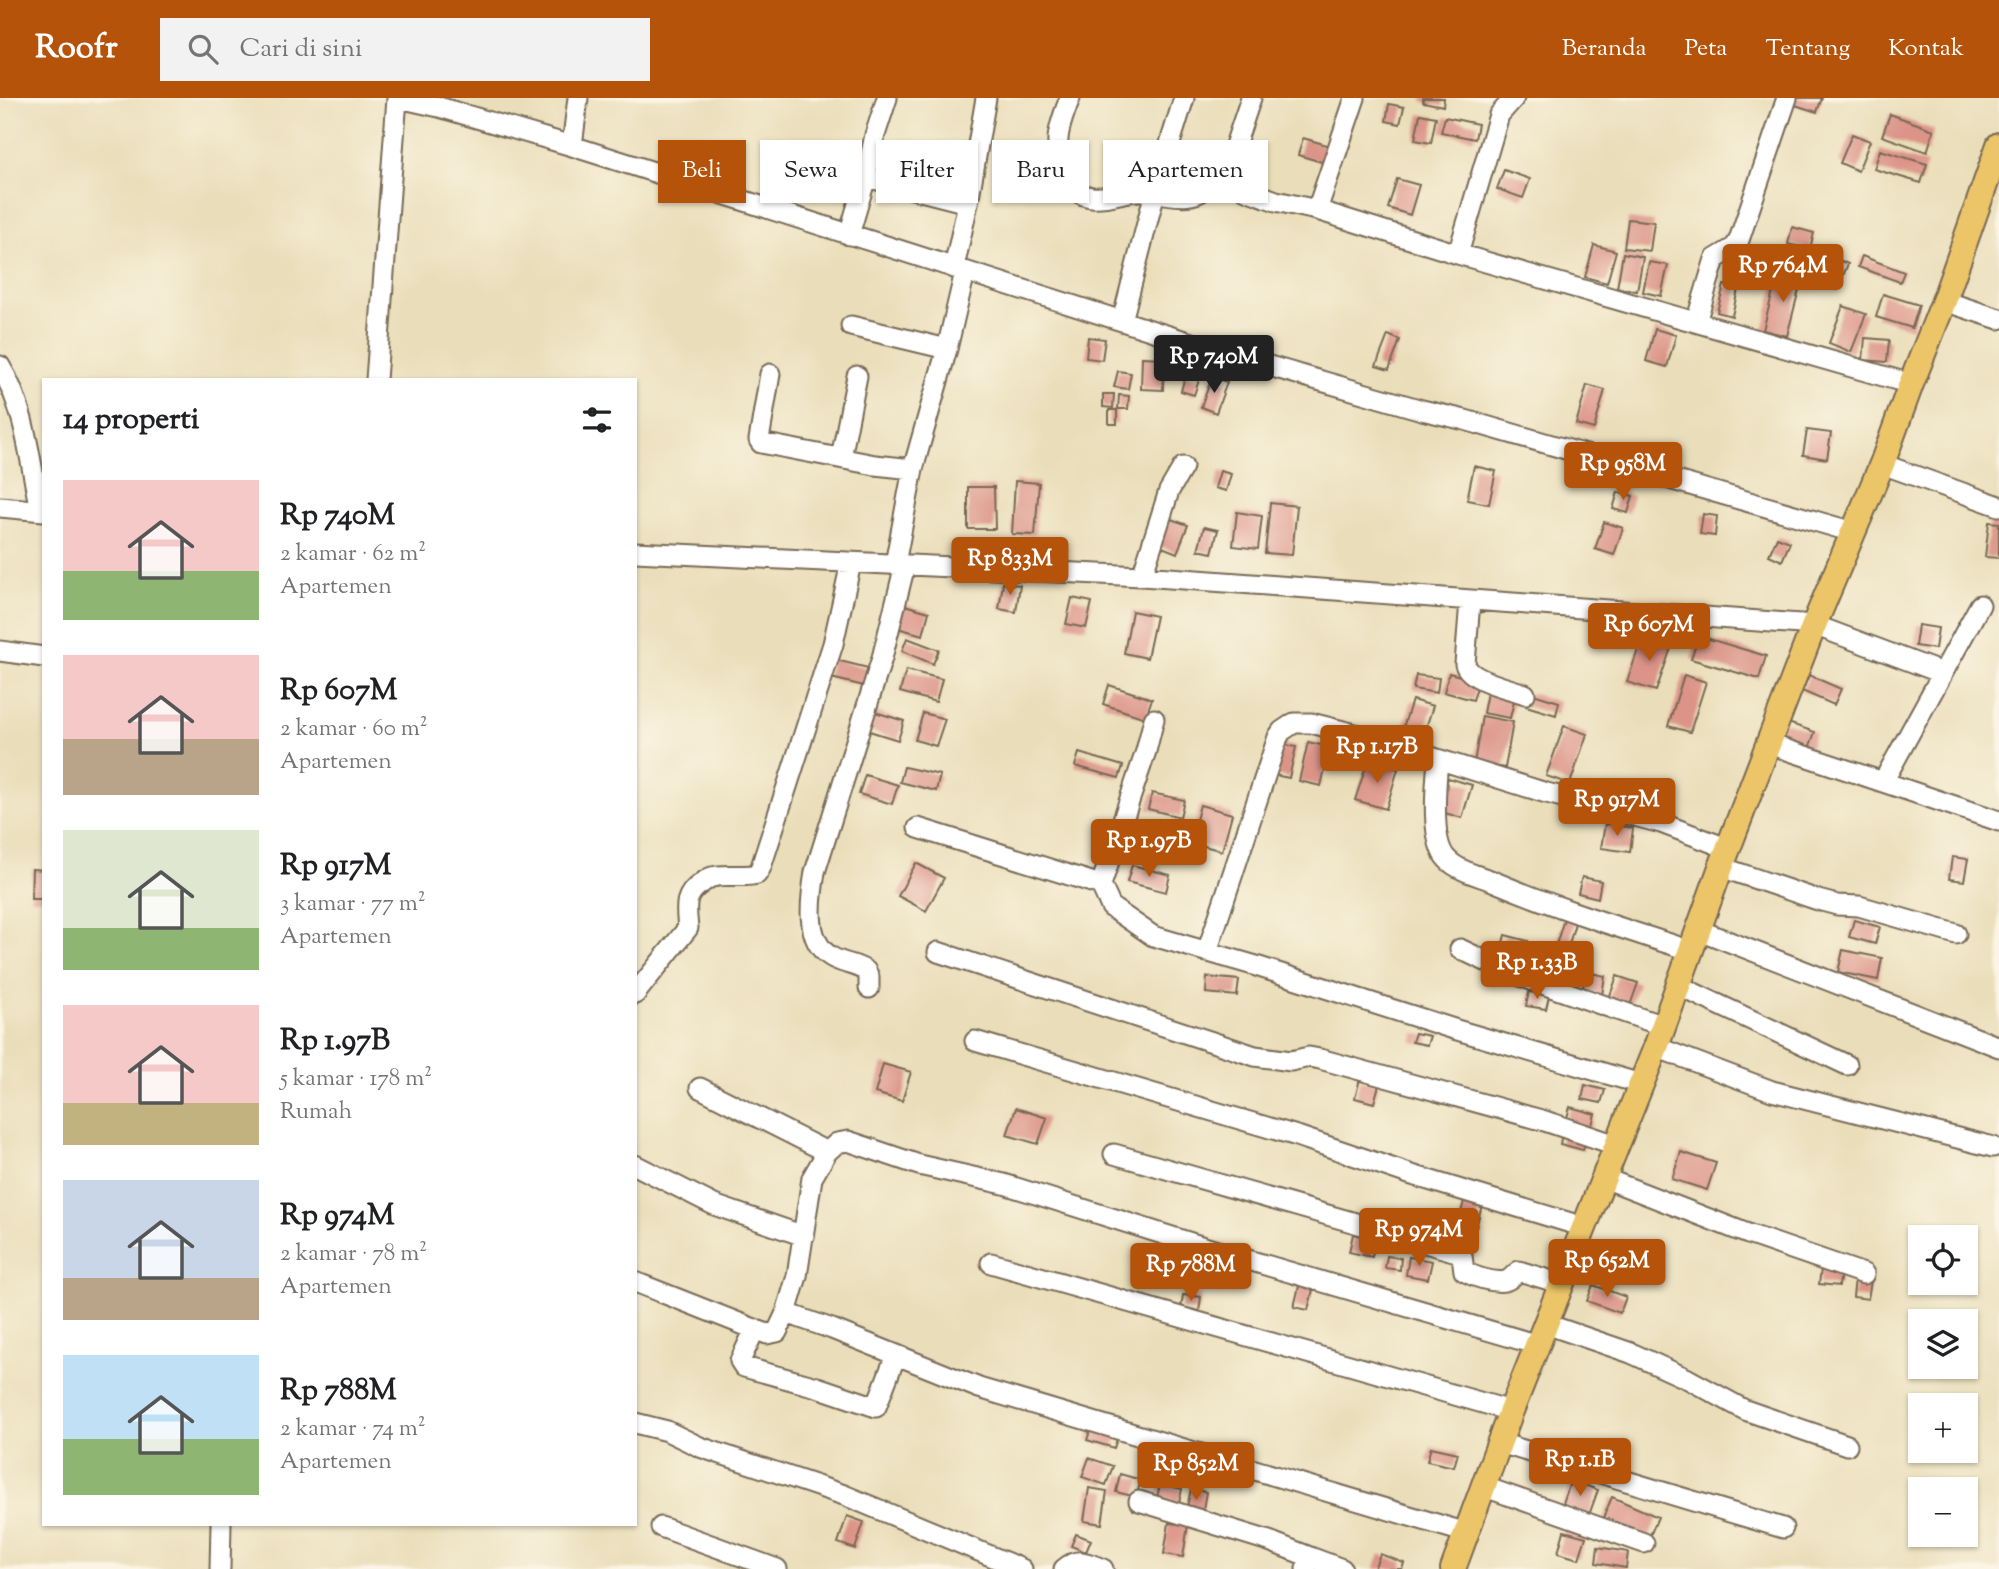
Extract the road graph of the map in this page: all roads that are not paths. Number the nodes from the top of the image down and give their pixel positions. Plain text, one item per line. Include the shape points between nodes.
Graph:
1 (398, 98) edge
2 (578, 98) edge
3 (887, 98) edge
4 (986, 98) edge
5 (1070, 98) edge
6 (1184, 98) edge
7 (1251, 98) edge
8 (1355, 98) edge
9 (1514, 98) edge
10 (1787, 98) edge
11 (1171, 140) edge
12 (1237, 140) edge
13 (978, 145) edge
14 (1999, 145) edge
15 (572, 146) junction
16 (866, 177) junction
17 (876, 180) edge
18 (1103, 197) edge
19 (1268, 198) edge
20 (968, 203) edge
21 (1152, 203) edge
22 (1317, 210) junction
23 (849, 235) junction
24 (1458, 254) junction
25 (959, 270) junction
26 (1944, 301) junction
27 (1999, 319) edge
28 (1122, 321) junction
29 (1696, 322) junction
30 (851, 326) dead end
31 (947, 348) junction
32 (0, 366) edge
33 (770, 374) dead end
34 (857, 376) dead end
35 (376, 378) edge
36 (1911, 384) junction
37 (841, 458) junction
38 (1882, 464) junction
39 (1183, 467) dead end
40 (913, 469) junction
41 (1999, 506) edge
42 (0, 507) edge
43 (42, 510) edge
44 (1853, 532) junction
45 (637, 552) edge
46 (851, 563) junction
47 (900, 565) junction
48 (1142, 576) junction
49 (1470, 601) junction
50 (1980, 605) dead end
51 (1814, 625) junction
52 (0, 651) edge
53 (42, 657) edge
54 (1942, 673) junction
55 (1525, 694) dead end
56 (1154, 719) dead end
57 (1769, 744) junction
58 (1438, 760) junction
59 (1883, 782) junction
60 (1999, 821) edge
61 (918, 828) dead end
62 (1725, 858) junction
63 (1101, 885) junction
64 (1956, 934) dead end
65 (1695, 940) junction
66 (1460, 949) dead end
67 (938, 952) dead end
68 (1207, 952) junction
69 (1679, 986) junction
70 (869, 988) dead end
71 (637, 992) edge
72 (1659, 1037) junction
73 (975, 1041) dead end
74 (1999, 1047) edge
75 (1847, 1065) dead end
76 (1640, 1084) junction
77 (700, 1088) dead end
78 (1616, 1145) junction
79 (1993, 1147) dead end
80 (827, 1152) junction
81 (1114, 1154) dead end
82 (637, 1166) edge
83 (1604, 1178) junction
84 (1584, 1227) junction
85 (804, 1236) junction
86 (991, 1263) dead end
87 (1864, 1274) dead end
88 (637, 1283) edge
89 (1562, 1284) junction
90 (786, 1313) junction
91 (755, 1329) junction
92 (1542, 1335) junction
93 (896, 1355) junction
94 (1511, 1411) junction
95 (637, 1424) edge
96 (1500, 1443) junction
97 (1847, 1445) dead end
98 (1485, 1487) junction
99 (1139, 1501) dead end
100 (222, 1526) edge
101 (662, 1527) dead end
102 (1783, 1528) dead end
103 (1467, 1533) junction
104 (1644, 1543) dead end
105 (1308, 1563) edge
106 (220, 1569) edge
107 (777, 1569) edge
108 (1022, 1569) edge
109 (1064, 1569) edge
110 (1102, 1569) edge
111 (1342, 1569) edge
112 (1453, 1569) edge

1 - 15 street
1 - 35 street
2 - 15 street
3 - 16 street
4 - 13 street
5 - 18 street via 1058,139 1062,169 1080,195
6 - 11 street
7 - 12 street
8 - 22 street
9 - 24 street via 1499,115
10 - 29 street via 1739,240 1715,259
14 - 26 main road
15 - 23 street
16 - 17 street
16 - 23 street
19 - 22 street
20 - 25 street
21 - 28 street
22 - 24 street
23 - 25 street
24 - 29 street
25 - 28 street
25 - 31 street
26 - 27 street
26 - 36 main road
28 - 44 street
29 - 36 street
30 - 31 street
31 - 40 street
32 - 43 street via 16,401
33 - 37 street via 761,443
34 - 37 street
36 - 38 main road
37 - 40 street
38 - 41 street
38 - 44 main road
39 - 48 street via 1169,491
40 - 47 street
42 - 43 street
44 - 51 main road
45 - 46 street
46 - 47 street
46 - 71 street via 833,644 761,867 757,874 712,877 696,886 688,895 688,928
47 - 48 street
47 - 70 street via 882,658 810,899 819,944 827,955 866,971
48 - 49 street
49 - 51 street
49 - 55 street via 1467,670
50 - 54 street
51 - 54 street
51 - 57 main road
52 - 53 street
54 - 59 street
56 - 63 street
57 - 59 street
57 - 62 main road
58 - 62 street via 1661,823
58 - 65 street via 1438,836 1446,859 1537,900
58 - 68 street via 1311,723 1287,727 1278,737
59 - 60 street
61 - 63 street
62 - 64 street via 1818,900 1858,906
62 - 65 main road
63 - 68 street via 1111,907 1153,936
65 - 69 main road
65 - 74 street
66 - 72 street
67 - 78 street via 1255,1056 1320,1059
68 - 76 street
69 - 72 main road
69 - 75 street
72 - 76 main road
72 - 79 street via 1772,1091
73 - 84 street
76 - 78 main road
77 - 80 street
78 - 83 main road
80 - 85 street via 812,1178
80 - 92 street via 841,1141 856,1143 1204,1247
81 - 89 street via 1457,1252 1464,1271 1476,1276 1505,1281 1519,1271
82 - 85 street via 714,1205
83 - 84 main road
83 - 87 street
84 - 89 main road
85 - 90 street
86 - 94 street
88 - 91 street
89 - 92 main road
90 - 91 street via 774,1334
90 - 93 street
91 - 93 street via 740,1361 744,1367 876,1406
92 - 94 main road
92 - 97 street via 1632,1353 1745,1410
93 - 103 street via 979,1388
94 - 96 main road
95 - 108 street via 844,1495
96 - 98 main road
96 - 102 street
98 - 103 main road
98 - 104 street
99 - 105 street via 1269,1541
100 - 106 street
101 - 107 street
103 - 112 main road
105 - 111 street
109 - 110 street via 1076,1561

